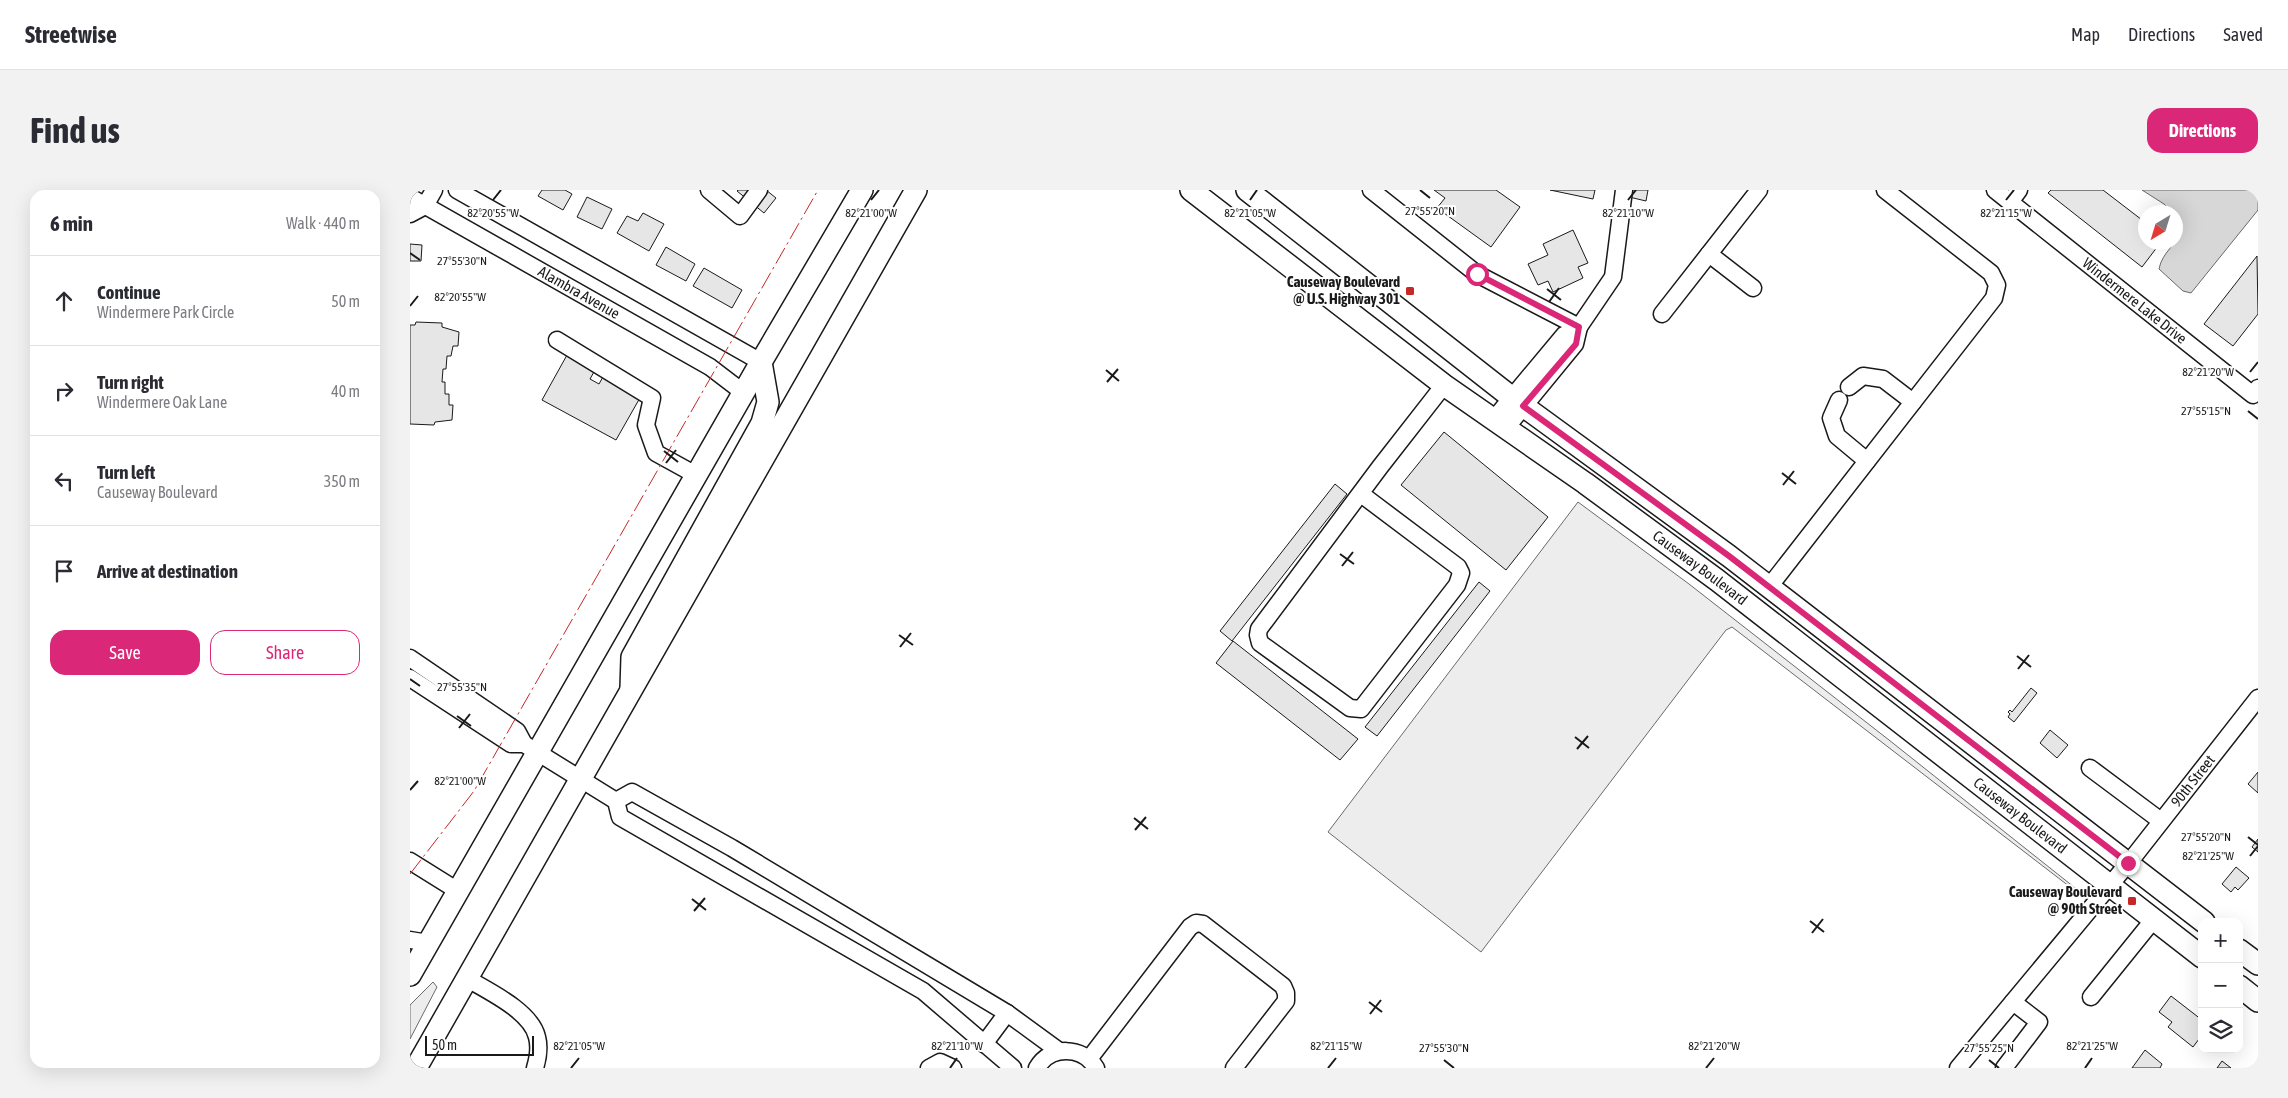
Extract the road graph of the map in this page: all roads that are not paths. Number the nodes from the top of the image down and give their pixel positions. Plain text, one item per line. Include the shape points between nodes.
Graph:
1 (434, 190) edge
2 (457, 190) edge
3 (709, 190) edge
4 (760, 190) edge
5 (862, 190) edge
6 (916, 190) edge
7 (1191, 190) edge
8 (1247, 190) edge
9 (1371, 190) edge
10 (1624, 190) edge
11 (1759, 190) edge
12 (1886, 190) edge
13 (1996, 190) edge
14 (2014, 196) edge
15 (410, 197) edge
16 (425, 206) junction
17 (410, 214) edge
18 (1709, 254) junction
19 (1753, 288) dead end
20 (1662, 314) dead end
21 (1579, 327) junction
22 (557, 340) dead end
23 (761, 362) junction
24 (1444, 385) junction
25 (1849, 387) dead end
26 (2258, 388) edge
27 (744, 393) junction
28 (1838, 400) dead end
29 (1517, 401) junction
30 (1913, 402) junction
31 (1500, 424) junction
32 (1867, 460) junction
33 (696, 475) junction
34 (1361, 494) junction
35 (1769, 586) junction
36 (410, 658) edge
37 (410, 678) edge
38 (631, 691) junction
39 (2258, 698) edge
40 (530, 748) junction
41 (2090, 768) dead end
42 (581, 779) junction
43 (616, 800) junction
44 (2161, 821) junction
45 (410, 861) edge
46 (2128, 863) junction
47 (2110, 884) junction
48 (458, 891) junction
49 (2199, 918) edge
50 (2154, 919) junction
51 (419, 942) edge
52 (2198, 953) edge
53 (2243, 953) edge
54 (2258, 964) edge
55 (410, 975) edge
56 (466, 978) junction
57 (2243, 989) edge
58 (2090, 997) dead end
59 (2258, 1001) edge
60 (2013, 1002) junction
61 (1007, 1013) junction
62 (984, 1044) junction
63 (1059, 1051) junction
64 (1093, 1063) edge
65 (416, 1068) edge
66 (535, 1068) edge
67 (929, 1068) edge
68 (954, 1068) edge
69 (1013, 1068) edge
70 (1038, 1068) edge
71 (1234, 1068) edge
72 (1958, 1068) edge
73 (2004, 1068) edge

1 - 16 street
2 - 23 street, Alambra Avenue
3 - 4 street via 740,216
5 - 23 main road
6 - 38 main road
7 - 24 main road, Causeway Boulevard
8 - 29 main road, Causeway Boulevard
9 - 21 street via 1477,274
10 - 21 street via 1613,278
11 - 18 street
12 - 30 street via 1991,273 1997,285 1994,298
13 - 14 street, Windermere Lake Drive
14 - 26 street, Windermere Lake Drive via 2253,395
15 - 16 street, Alambra Avenue
16 - 17 street
16 - 27 street, Alambra Avenue via 710,367
18 - 19 street
18 - 20 street
21 - 29 street via 1564,335
22 - 33 street via 652,398 646,424 656,453
23 - 27 main road
23 - 38 main road via 768,402 762,423 632,657
24 - 31 main road, Causeway Boulevard
24 - 34 street
25 - 30 street via 1863,376 1883,379
27 - 33 main road
28 - 32 street via 1831,418 1837,436
29 - 31 street
29 - 35 main road, Causeway Boulevard
30 - 32 street
31 - 47 main road, Causeway Boulevard via 1716,580
32 - 35 street
33 - 40 main road
34 - 34 street via 1259,629 1258,635 1260,643 1350,708 1356,709 1361,709 1460,582 1461,574 1458,567
35 - 46 main road, Causeway Boulevard
36 - 40 street via 517,732
37 - 40 street via 511,744
38 - 42 main road
39 - 44 street, 90th Street
40 - 42 street
40 - 48 main road
41 - 44 street
42 - 43 street
42 - 56 main road
43 - 61 street via 632,792 732,848
43 - 62 street via 620,817 922,991
44 - 46 street, 90th Street
45 - 48 street
46 - 47 street, 90th Street
46 - 49 main road, Causeway Boulevard
47 - 50 main road, Causeway Boulevard
47 - 60 street, 90th Street
48 - 51 main road
50 - 52 main road, Causeway Boulevard
50 - 58 street
51 - 55 main road
53 - 54 main road
56 - 65 main road
56 - 66 street via 501,998 529,1022 537,1036 539,1053
57 - 59 main road
60 - 72 street, 90th Street
60 - 73 street via 2039,1022
61 - 62 street
61 - 63 street
62 - 69 street
63 - 64 street via 1080,1053
63 - 70 street via 1048,1056
64 - 71 street via 1196,923 1203,924 1283,986 1286,993 1286,1001
67 - 68 street via 940,1062

